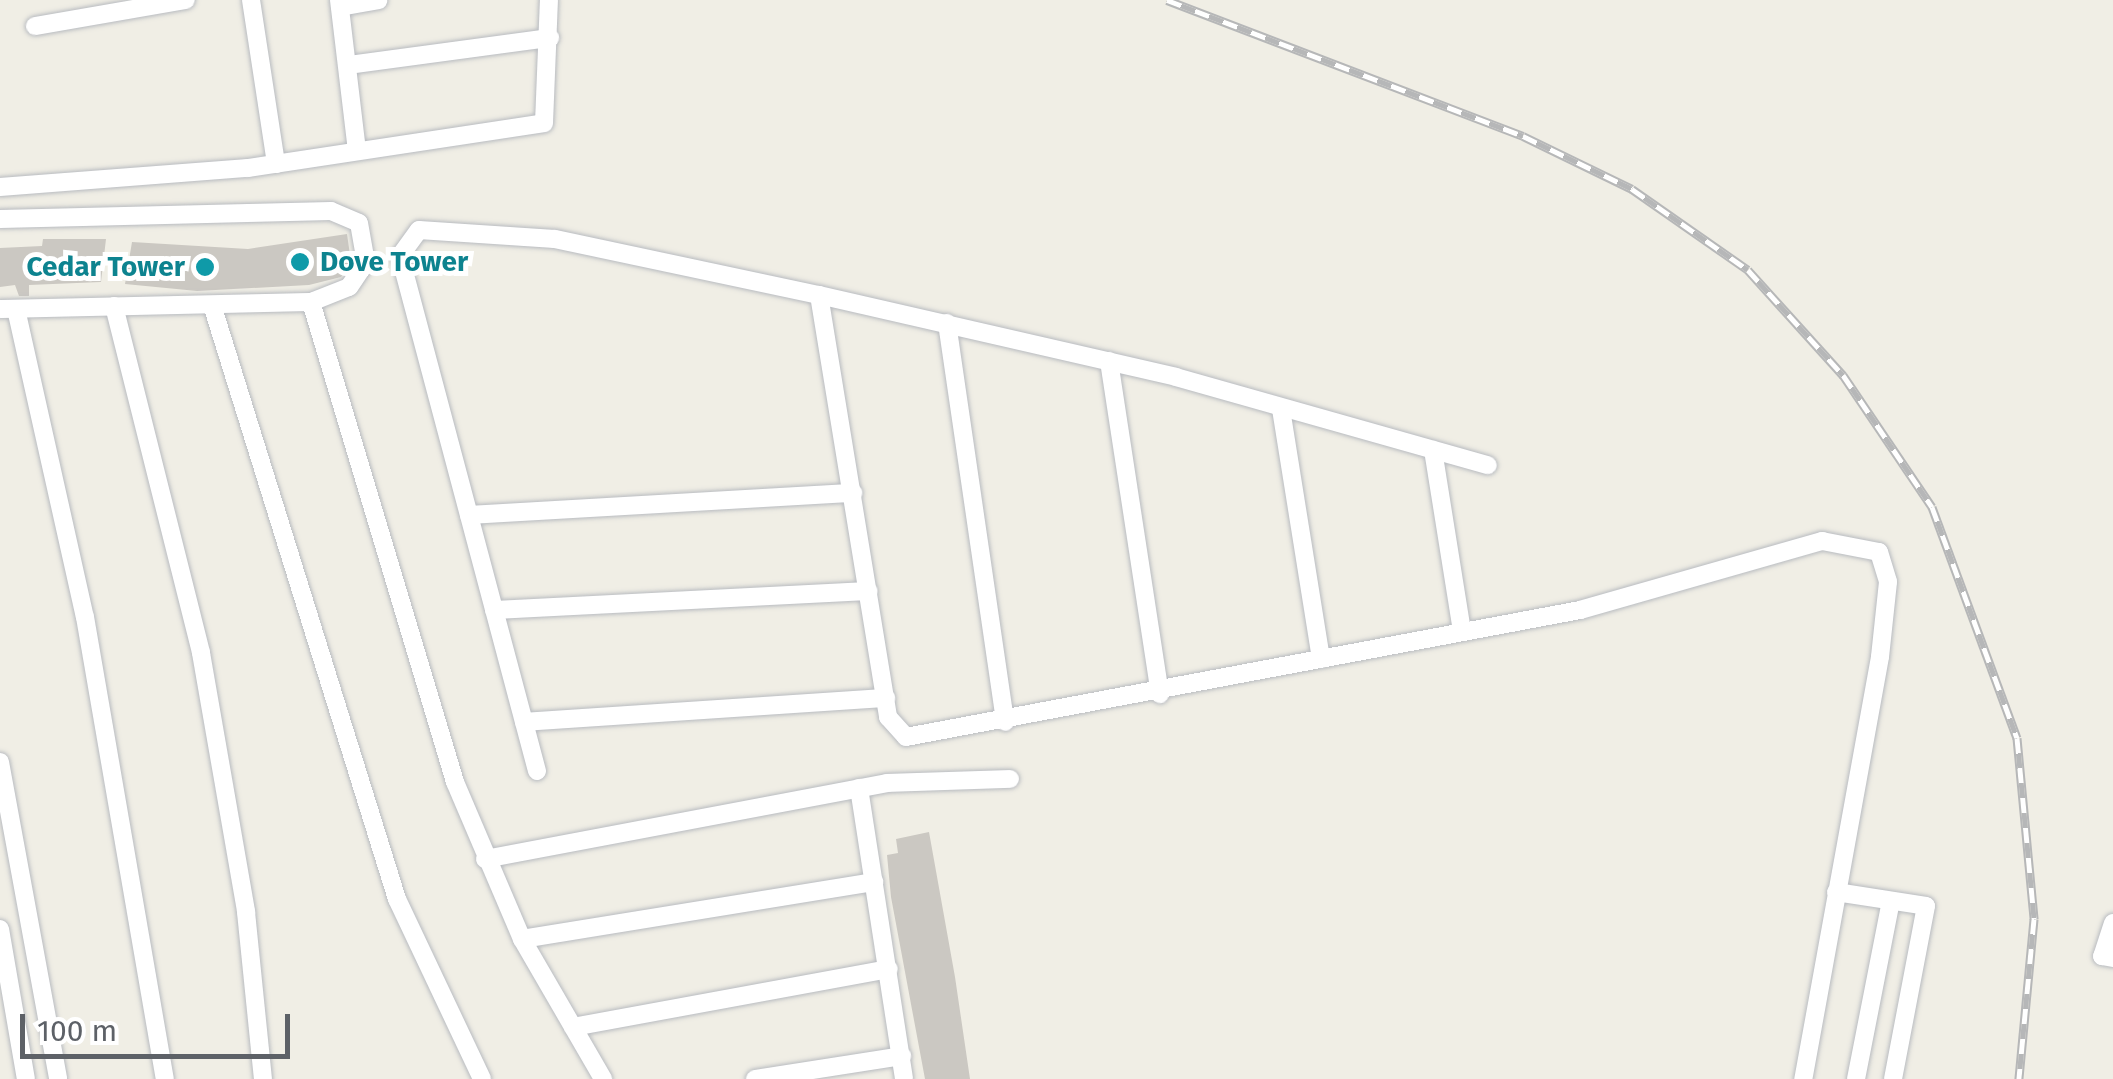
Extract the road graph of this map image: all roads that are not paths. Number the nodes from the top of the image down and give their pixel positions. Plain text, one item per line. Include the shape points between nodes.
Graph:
1 (186, 0) edge
2 (251, 0) edge
3 (378, 0) edge
4 (549, 0) edge
5 (154, 3) edge
6 (339, 3) edge
7 (35, 26) dead end
8 (550, 38) junction
9 (348, 65) junction
10 (357, 151) junction
11 (276, 164) junction
12 (0, 187) edge
13 (0, 218) edge
14 (819, 294) junction
15 (311, 302) junction
16 (114, 306) junction
17 (214, 308) junction
18 (8, 309) edge
19 (947, 323) junction
20 (1110, 361) junction
21 (1281, 409) junction
22 (1433, 450) junction
23 (1488, 464) dead end
24 (853, 493) junction
25 (469, 515) junction
26 (870, 591) junction
27 (494, 610) junction
28 (1462, 632) junction
29 (1321, 660) junction
30 (1160, 694) junction
31 (886, 698) junction
32 (524, 722) junction
33 (1005, 722) junction
34 (0, 762) edge
35 (537, 771) dead end
36 (1010, 779) dead end
37 (859, 788) junction
38 (484, 859) junction
39 (874, 882) junction
40 (1836, 892) junction
41 (1891, 901) junction
42 (2113, 923) edge
43 (0, 929) edge
44 (522, 939) junction
45 (2113, 958) edge
46 (888, 969) junction
47 (573, 1027) junction
48 (902, 1056) junction
49 (26, 1079) edge
50 (58, 1079) edge
51 (165, 1079) edge
52 (263, 1079) edge
53 (482, 1079) edge
54 (604, 1079) edge
55 (755, 1079) edge
56 (904, 1079) edge
57 (1803, 1079) edge
58 (1856, 1079) edge
59 (1893, 1079) edge

1 - 5 street
2 - 11 street
3 - 6 street
4 - 8 street
5 - 7 street
6 - 9 street
8 - 9 street
8 - 10 street via 544,123
9 - 10 street
10 - 11 street
11 - 12 street
13 - 15 street via 330,210 360,223 366,262 349,287
14 - 19 street
14 - 24 street
14 - 25 street via 555,240 419,230 400,256
15 - 17 street
15 - 38 street
16 - 17 street
16 - 18 street
16 - 52 street via 200,654 246,912
17 - 53 street via 391,881
18 - 51 street via 86,617
19 - 20 street
19 - 33 street
20 - 21 street
20 - 30 street
21 - 22 street
21 - 29 street
22 - 23 street
22 - 28 street
24 - 25 street
24 - 26 street
25 - 27 street
26 - 27 street
26 - 31 street
27 - 32 street
28 - 29 street
28 - 40 street via 1580,610 1786,548 1822,541 1869,545 1887,569 1886,613
29 - 30 street
30 - 33 street
31 - 32 street
31 - 33 street via 888,717 906,737
32 - 35 street
34 - 50 street
36 - 37 street
37 - 38 street
37 - 39 street
38 - 44 street
39 - 44 street
39 - 46 street
40 - 41 street
40 - 57 street
41 - 58 street
41 - 59 street via 1926,906
42 - 45 street via 2102,956
43 - 49 street
44 - 47 street
46 - 47 street
46 - 48 street
47 - 54 street
48 - 55 street
48 - 56 street

